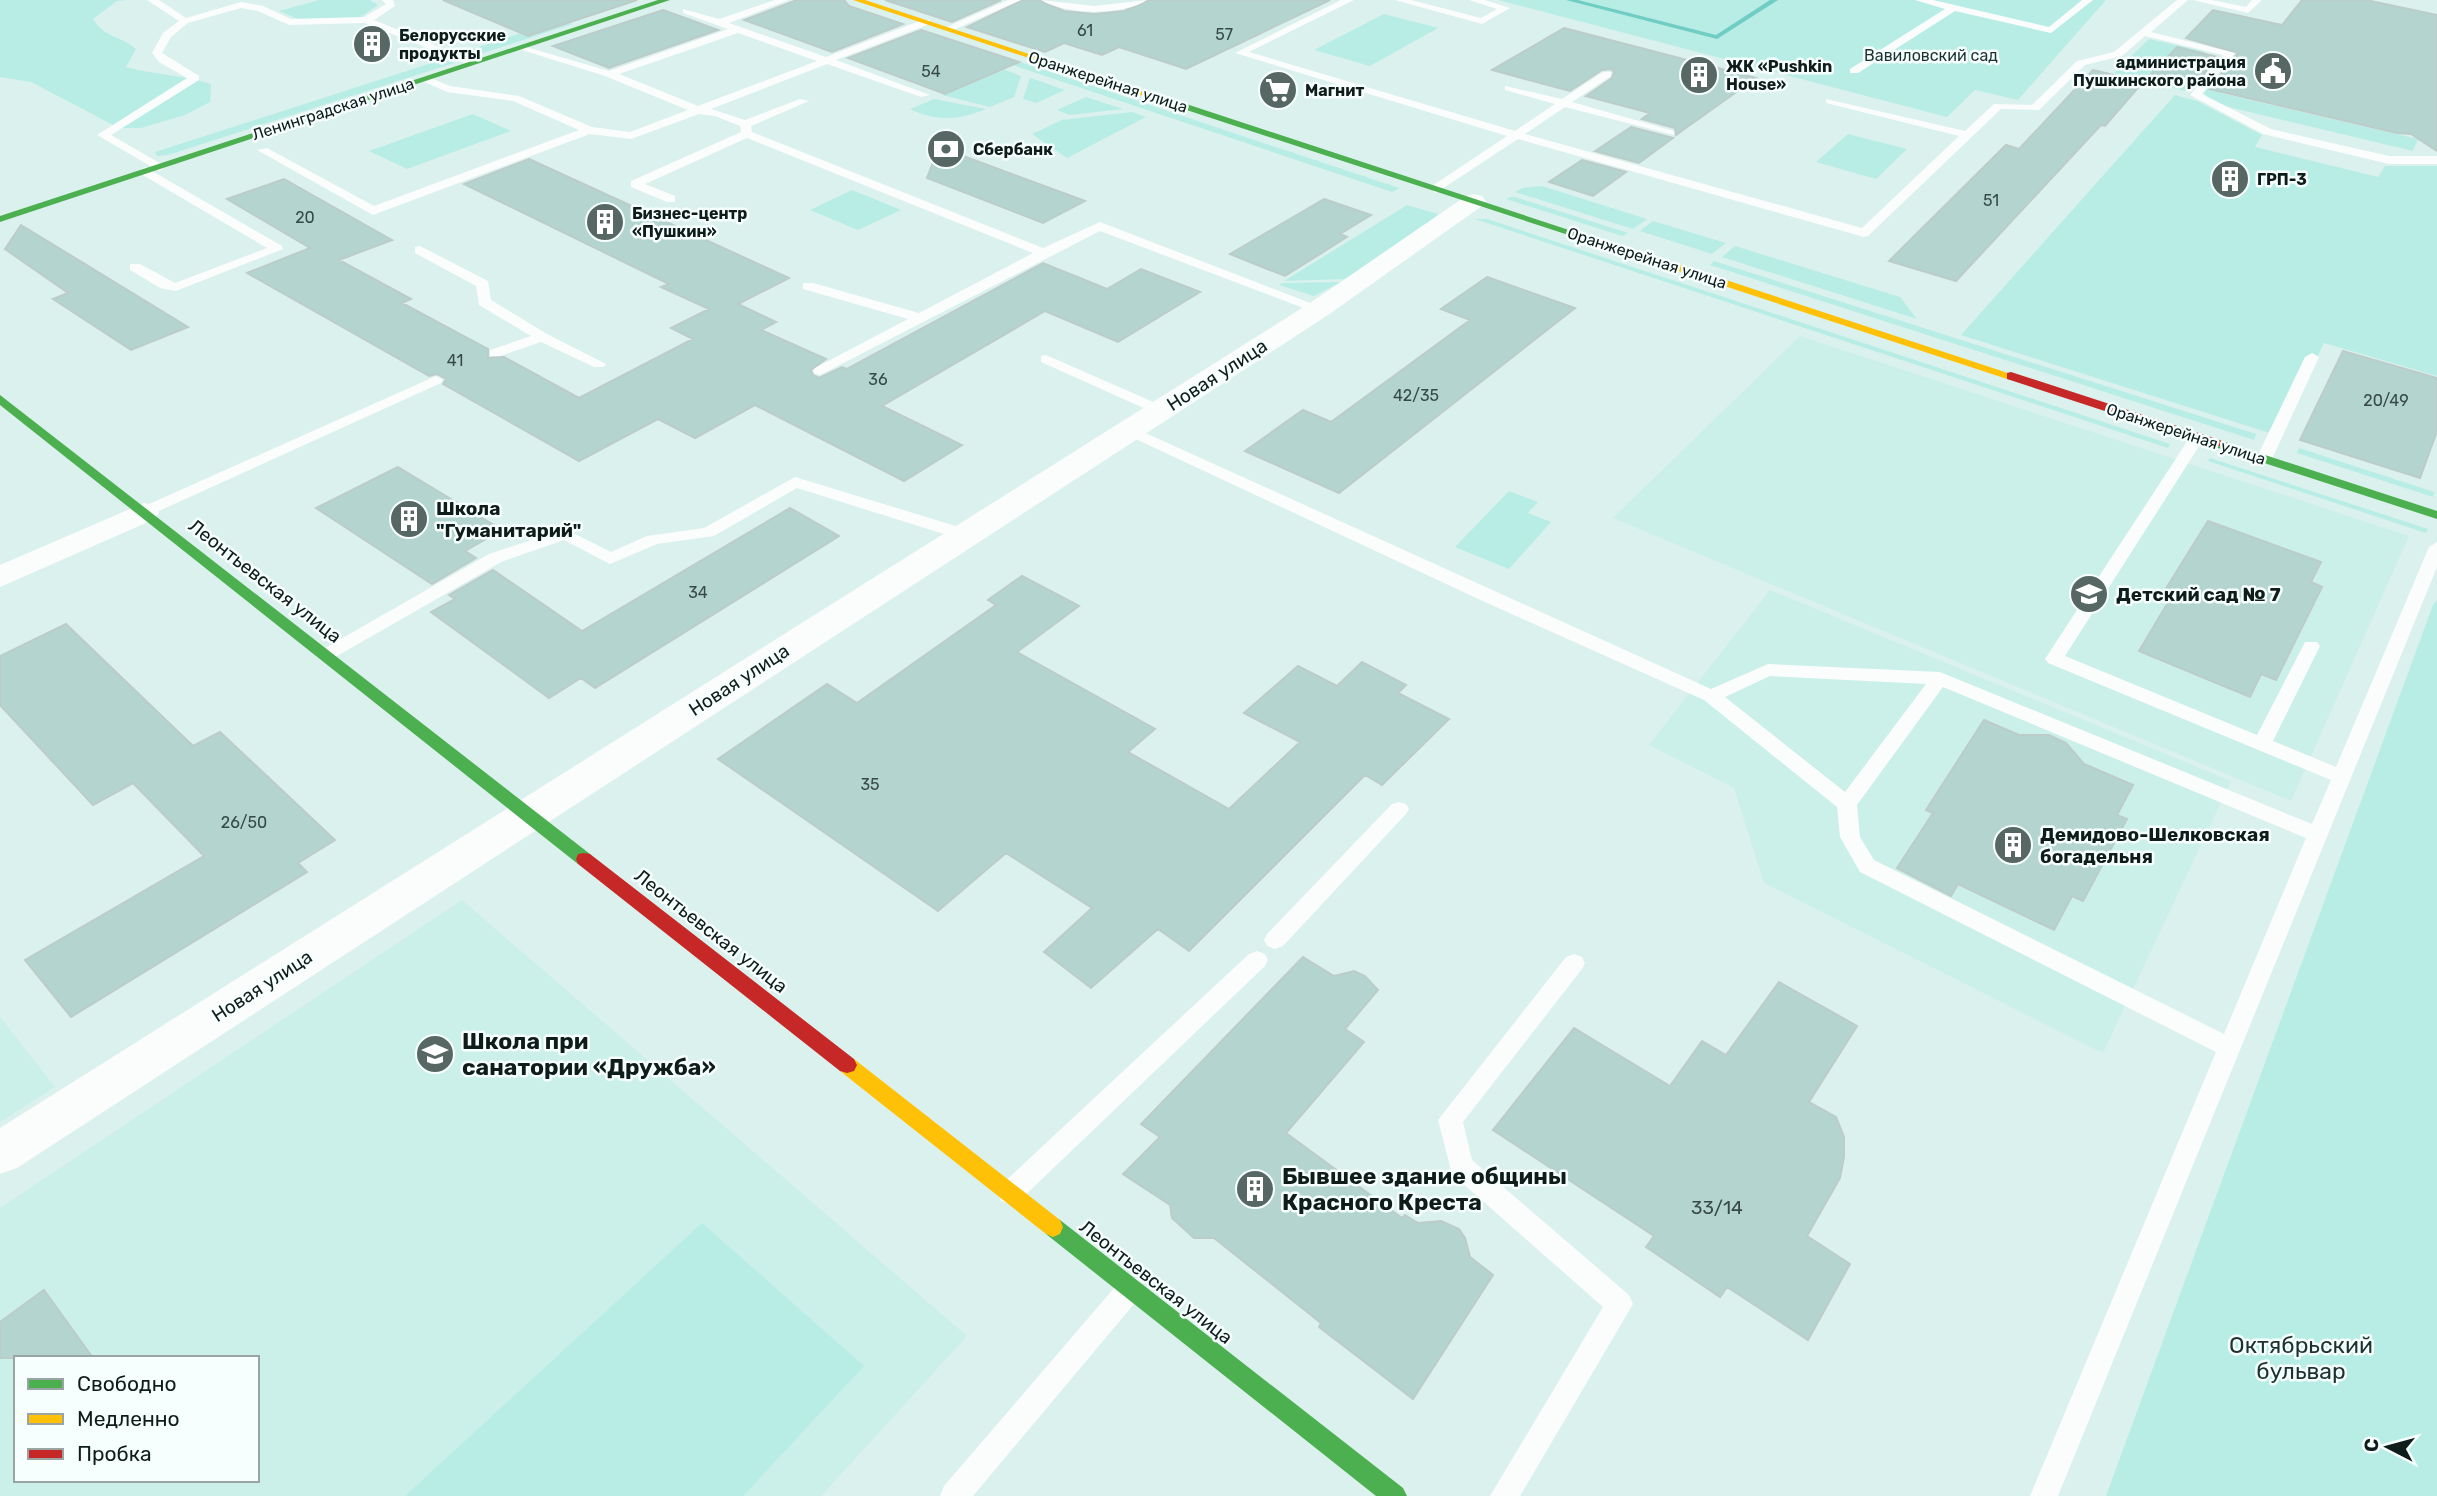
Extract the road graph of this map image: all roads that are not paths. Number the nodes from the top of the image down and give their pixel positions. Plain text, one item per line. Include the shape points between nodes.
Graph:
1 (152, 0) edge
2 (387, 0) edge
3 (666, 0) edge
4 (784, 0) edge
5 (858, 0) edge
6 (1016, 0) edge
7 (1046, 0) edge
8 (1142, 0) edge
9 (1349, 0) edge
10 (1400, 0) edge
11 (1474, 0) edge
12 (1920, 0) edge
13 (2088, 0) edge
14 (2183, 0) edge
15 (2198, 0) edge
16 (2257, 0) edge
17 (1954, 8) junction
18 (686, 11) dead end
19 (366, 20) junction
20 (184, 21) junction
21 (926, 22) junction
22 (718, 23) junction
23 (947, 29) junction
24 (736, 30) junction
25 (2144, 33) junction
26 (523, 47) junction
27 (823, 61) junction
28 (473, 63) junction
29 (1854, 71) dead end
30 (609, 74) junction
31 (1607, 74) dead end
32 (426, 79) junction
33 (1509, 88) dead end
34 (925, 96) dead end
35 (1829, 101) dead end
36 (804, 102) dead end
37 (1564, 103) junction
38 (697, 110) junction
39 (746, 129) junction
40 (589, 130) junction
41 (1670, 133) dead end
42 (1516, 135) junction
43 (1968, 135) junction
44 (263, 150) dead end
45 (2437, 160) edge
46 (152, 169) junction
47 (1436, 189) junction
48 (670, 200) dead end
49 (1474, 201) junction
50 (0, 219) edge
51 (420, 250) dead end
52 (1044, 253) junction
53 (135, 267) dead end
54 (808, 286) dead end
55 (1319, 309) junction
56 (919, 318) junction
57 (542, 337) junction
58 (495, 353) dead end
59 (2312, 357) dead end
60 (1046, 359) dead end
61 (599, 364) dead end
62 (820, 371) dead end
63 (436, 380) dead end
64 (0, 399) edge
65 (1162, 411) junction
66 (1130, 431) junction
67 (2197, 437) junction
68 (2264, 459) junction
69 (144, 512) junction
70 (2437, 516) edge
71 (966, 535) junction
72 (2437, 547) edge
73 (0, 577) edge
74 (2311, 646) dead end
75 (326, 656) junction
76 (1940, 678) junction
77 (1711, 696) junction
78 (2262, 744) junction
79 (2342, 777) junction
80 (1847, 804) junction
81 (1399, 809) dead end
82 (529, 815) junction
83 (2319, 835) junction
84 (1275, 940) dead end
85 (1257, 960) dead end
86 (1574, 962) dead end
87 (2230, 1048) junction
88 (0, 1153) edge
89 (1010, 1193) junction
90 (1131, 1288) junction
91 (954, 1496) edge
92 (1395, 1496) edge
93 (1504, 1496) edge
94 (2044, 1496) edge

1 - 20 lane
2 - 19 lane via 391,4
3 - 26 street, Ленинградская улица
4 - 22 lane
5 - 21 street, Оранжерейная улица
6 - 23 lane
7 - 8 lane via 1089,10 1120,8
9 - 42 lane via 1240,53
10 - 11 lane via 1482,21 1505,8
12 - 17 lane
13 - 17 lane via 2051,30
14 - 25 lane
15 - 16 lane via 2248,10
17 - 29 lane
18 - 22 lane
19 - 20 lane via 289,22 242,5
19 - 28 lane
20 - 46 lane via 167,35 157,52 195,78 103,135
21 - 23 street, Оранжерейная улица
21 - 27 lane
22 - 24 lane
23 - 47 street, Оранжерейная улица
24 - 27 lane
24 - 30 lane
25 - 43 lane via 2118,54 2081,63 2035,108 1998,106
25 - 45 lane via 2230,53 2195,95 2267,132 2389,160
26 - 28 street, Ленинградская улица
26 - 30 lane
27 - 34 lane
27 - 38 lane
28 - 32 street, Ленинградская улица
30 - 38 lane
31 - 37 lane
32 - 40 lane via 447,89 515,98
32 - 46 street, Ленинградская улица
33 - 37 lane
35 - 43 lane
36 - 39 lane
37 - 41 lane
37 - 42 lane
38 - 39 lane via 717,113
38 - 40 lane via 631,135
39 - 48 lane via 635,184
39 - 52 lane
40 - 44 lane via 373,211
42 - 43 lane via 1864,233
42 - 47 lane
46 - 50 street, Ленинградская улица
46 - 53 lane via 277,249 176,287
47 - 49 street, Оранжерейная улица
49 - 55 street, Новая улица
49 - 67 street, Оранжерейная улица
51 - 57 lane via 483,284 484,302
52 - 55 lane via 1100,226
52 - 56 lane
54 - 56 lane
55 - 65 street, Новая улица
56 - 62 lane
57 - 58 lane
57 - 61 lane
59 - 68 lane
60 - 65 lane
63 - 69 lane
64 - 69 street, Леонтьевская улица
65 - 66 street, Новая улица
66 - 71 street, Новая улица
66 - 77 lane
67 - 68 street, Оранжерейная улица
67 - 78 lane via 2054,659
68 - 70 street, Оранжерейная улица
69 - 73 street
69 - 75 street, Леонтьевская улица
71 - 75 lane via 795,482 708,532 653,540 610,559 565,534 495,558
71 - 82 street, Новая улица
72 - 79 lane
74 - 78 lane
75 - 82 street, Леонтьевская улица
76 - 77 lane via 1768,670
76 - 80 lane
76 - 83 lane
77 - 80 lane
78 - 79 lane
79 - 83 lane
80 - 87 lane via 1850,843 1867,866
81 - 84 lane
82 - 88 street, Новая улица
82 - 89 street, Леонтьевская улица
83 - 87 lane
85 - 89 lane
86 - 93 lane via 1450,1120 1461,1166 1620,1304
87 - 94 lane
89 - 90 street, Леонтьевская улица
90 - 91 lane
90 - 92 street, Леонтьевская улица

